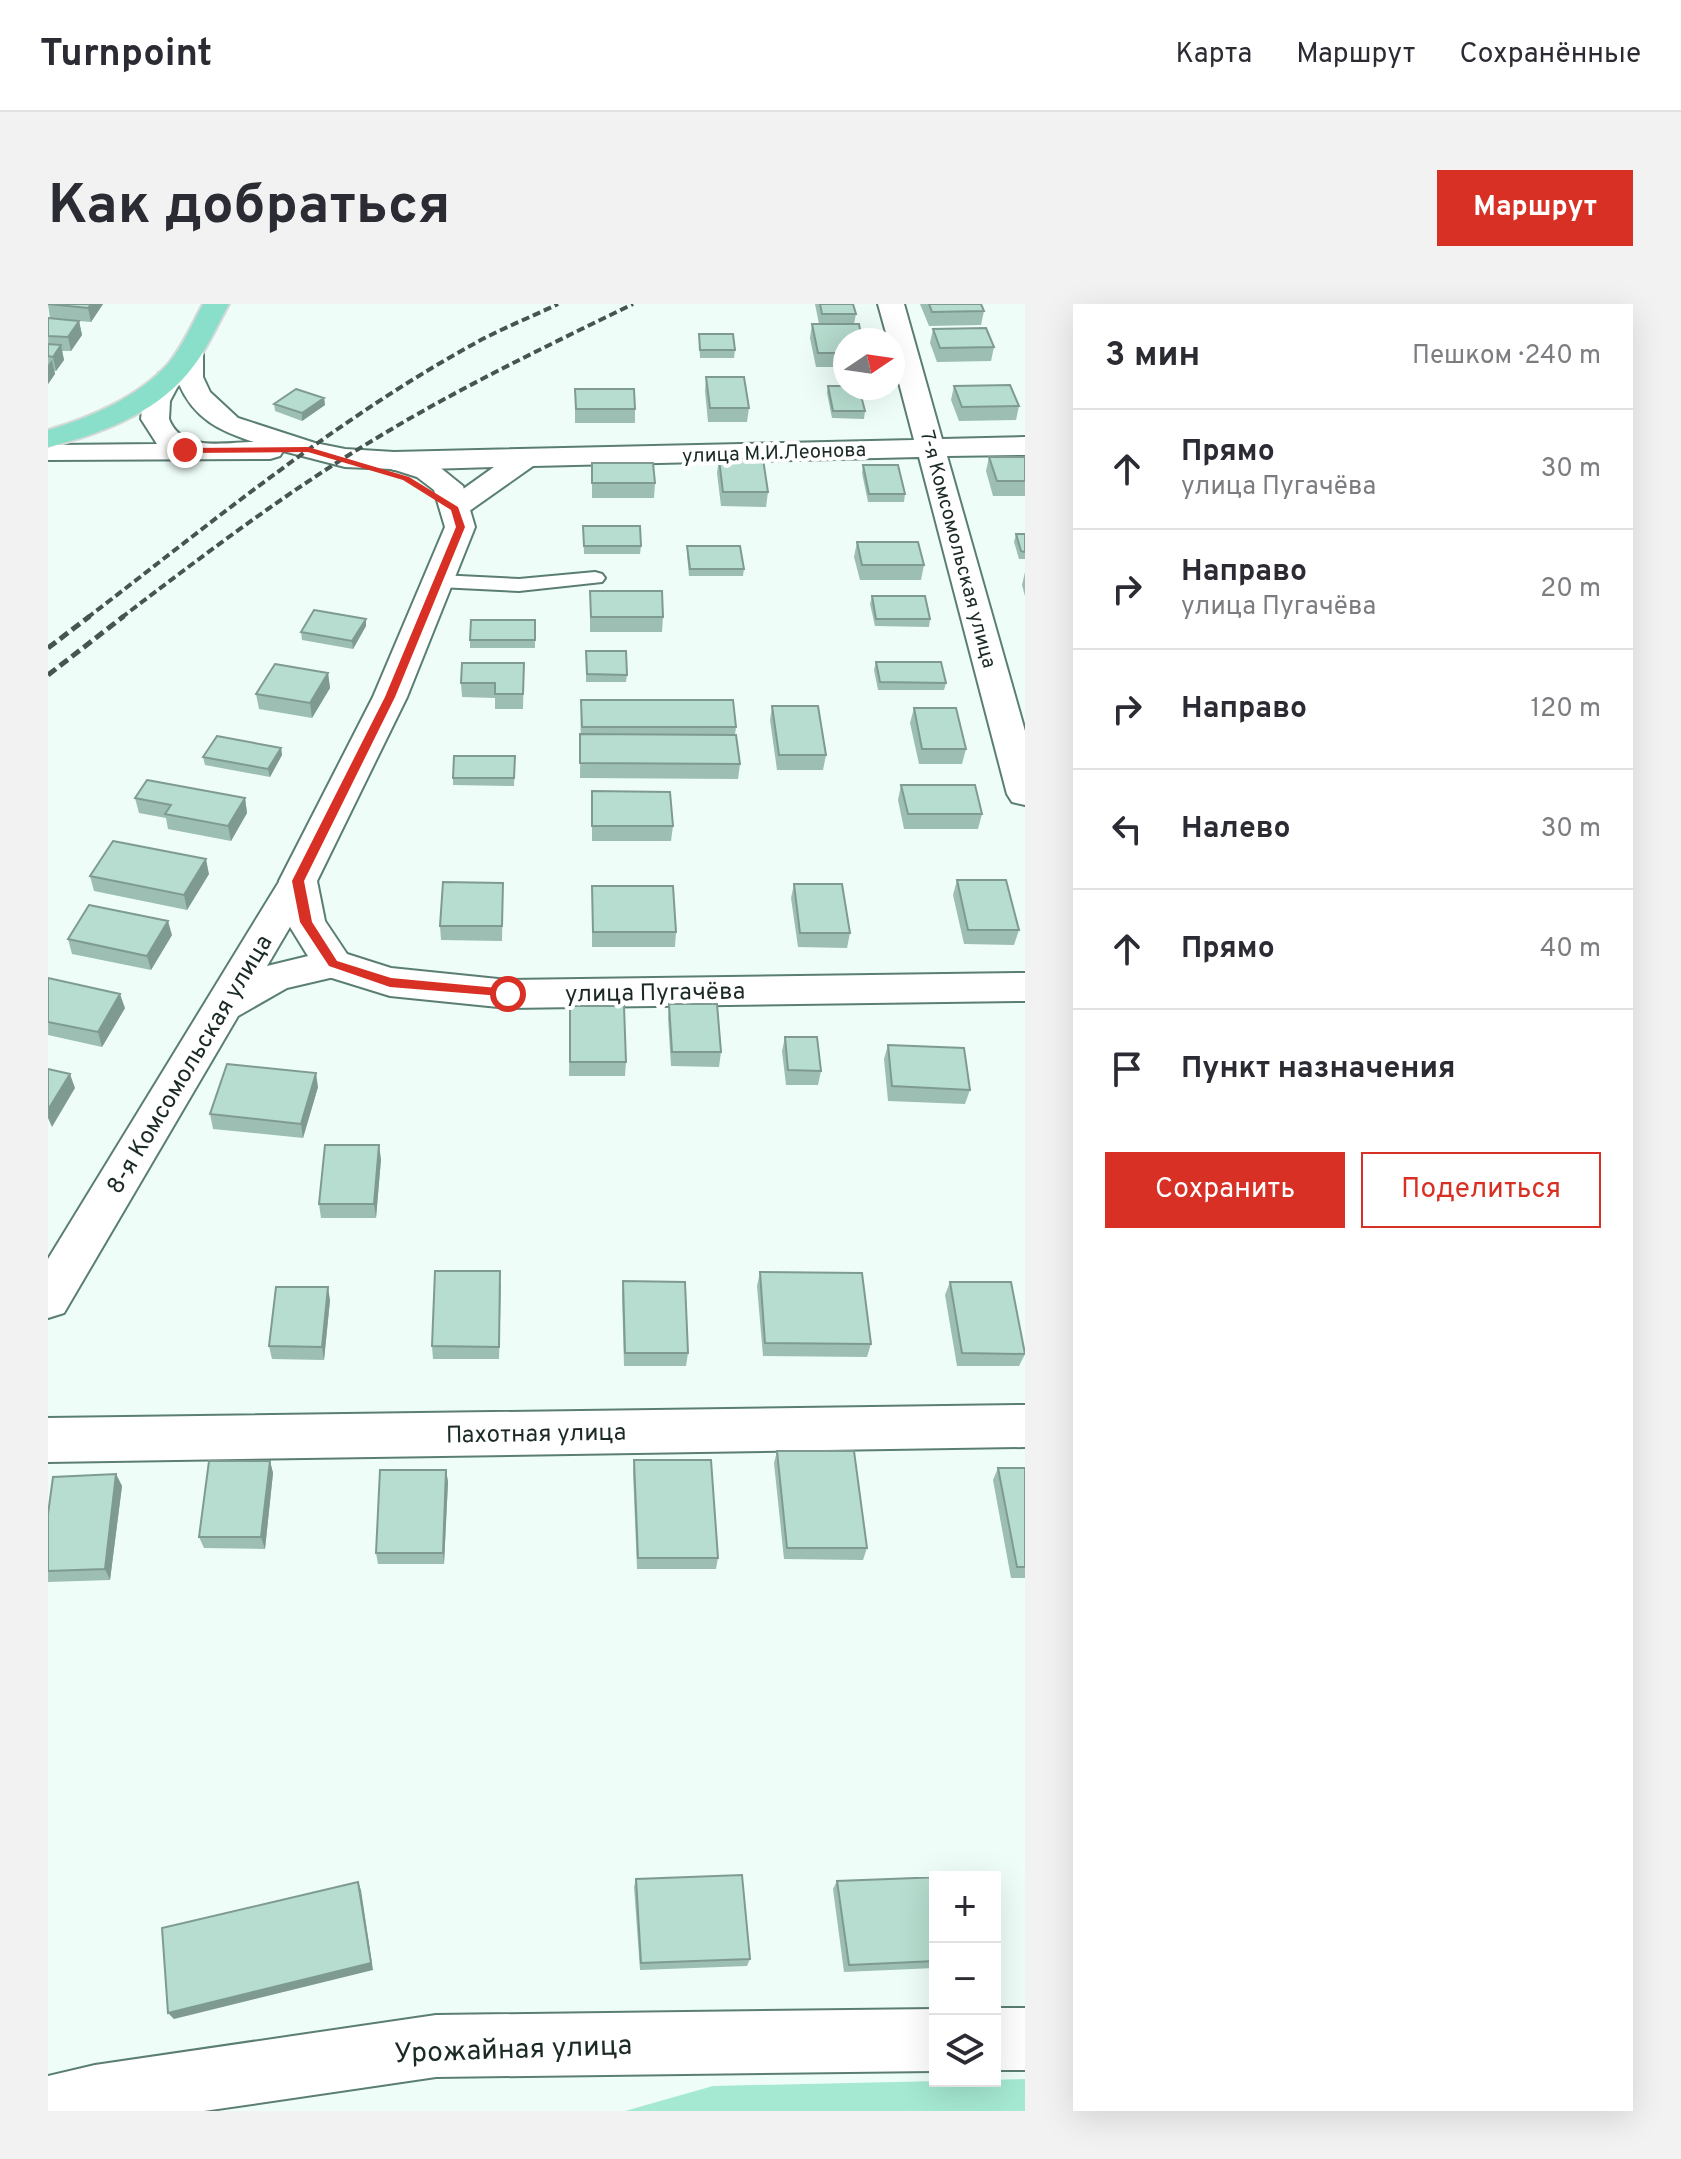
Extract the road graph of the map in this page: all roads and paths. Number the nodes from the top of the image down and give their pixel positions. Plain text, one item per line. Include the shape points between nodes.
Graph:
1 (216, 304) edge
2 (891, 304) edge
3 (190, 353) junction
4 (169, 379) junction
5 (153, 421) junction
6 (228, 424) junction
7 (53, 446) edge
8 (1025, 446) edge
9 (932, 447) junction
10 (185, 450) junction
11 (308, 450) junction
12 (345, 458) junction
13 (523, 460) junction
14 (394, 461) junction
15 (455, 508) junction
16 (595, 578) dead end
17 (439, 581) junction
18 (1025, 794) edge
19 (298, 881) junction
20 (333, 964) junction
21 (1025, 987) edge
22 (225, 1005) junction
23 (48, 1299) edge
24 (1025, 1426) edge
25 (48, 1440) edge
26 (1001, 2039) edge
27 (1025, 2039) edge
28 (929, 2040) edge
29 (48, 2107) edge

1 - 3 main road
2 - 9 street, 7-я Комсомольская улица
3 - 4 main road
3 - 5 main road via 179,393
3 - 6 street via 190,377 197,393
4 - 5 street via 157,396
4 - 7 main road
5 - 6 street
5 - 7 street
5 - 10 street via 163,438
6 - 11 street
7 - 10 street
8 - 9 street, улица М.И.Леонова
9 - 13 street, улица М.И.Леонова
9 - 18 street, 7-я Комсомольская улица
10 - 11 street
11 - 12 street, улица М.И.Леонова
12 - 14 street, улица М.И.Леонова
12 - 15 street via 406,478
13 - 14 street, улица М.И.Леонова
13 - 15 street
14 - 15 street via 427,471 448,486
15 - 17 street, 8-я Комсомольская улица via 460,527
16 - 17 lane via 519,585
17 - 19 street, 8-я Комсомольская улица via 390,697
19 - 20 street via 306,922
19 - 22 street, 8-я Комсомольская улица
20 - 21 street, улица Пугачёва via 390,982 508,994
20 - 22 street via 276,977
22 - 23 street, 8-я Комсомольская улица
24 - 25 street, Пахотная улица
26 - 27 street
28 - 29 street, Урожайная улица via 436,2046

